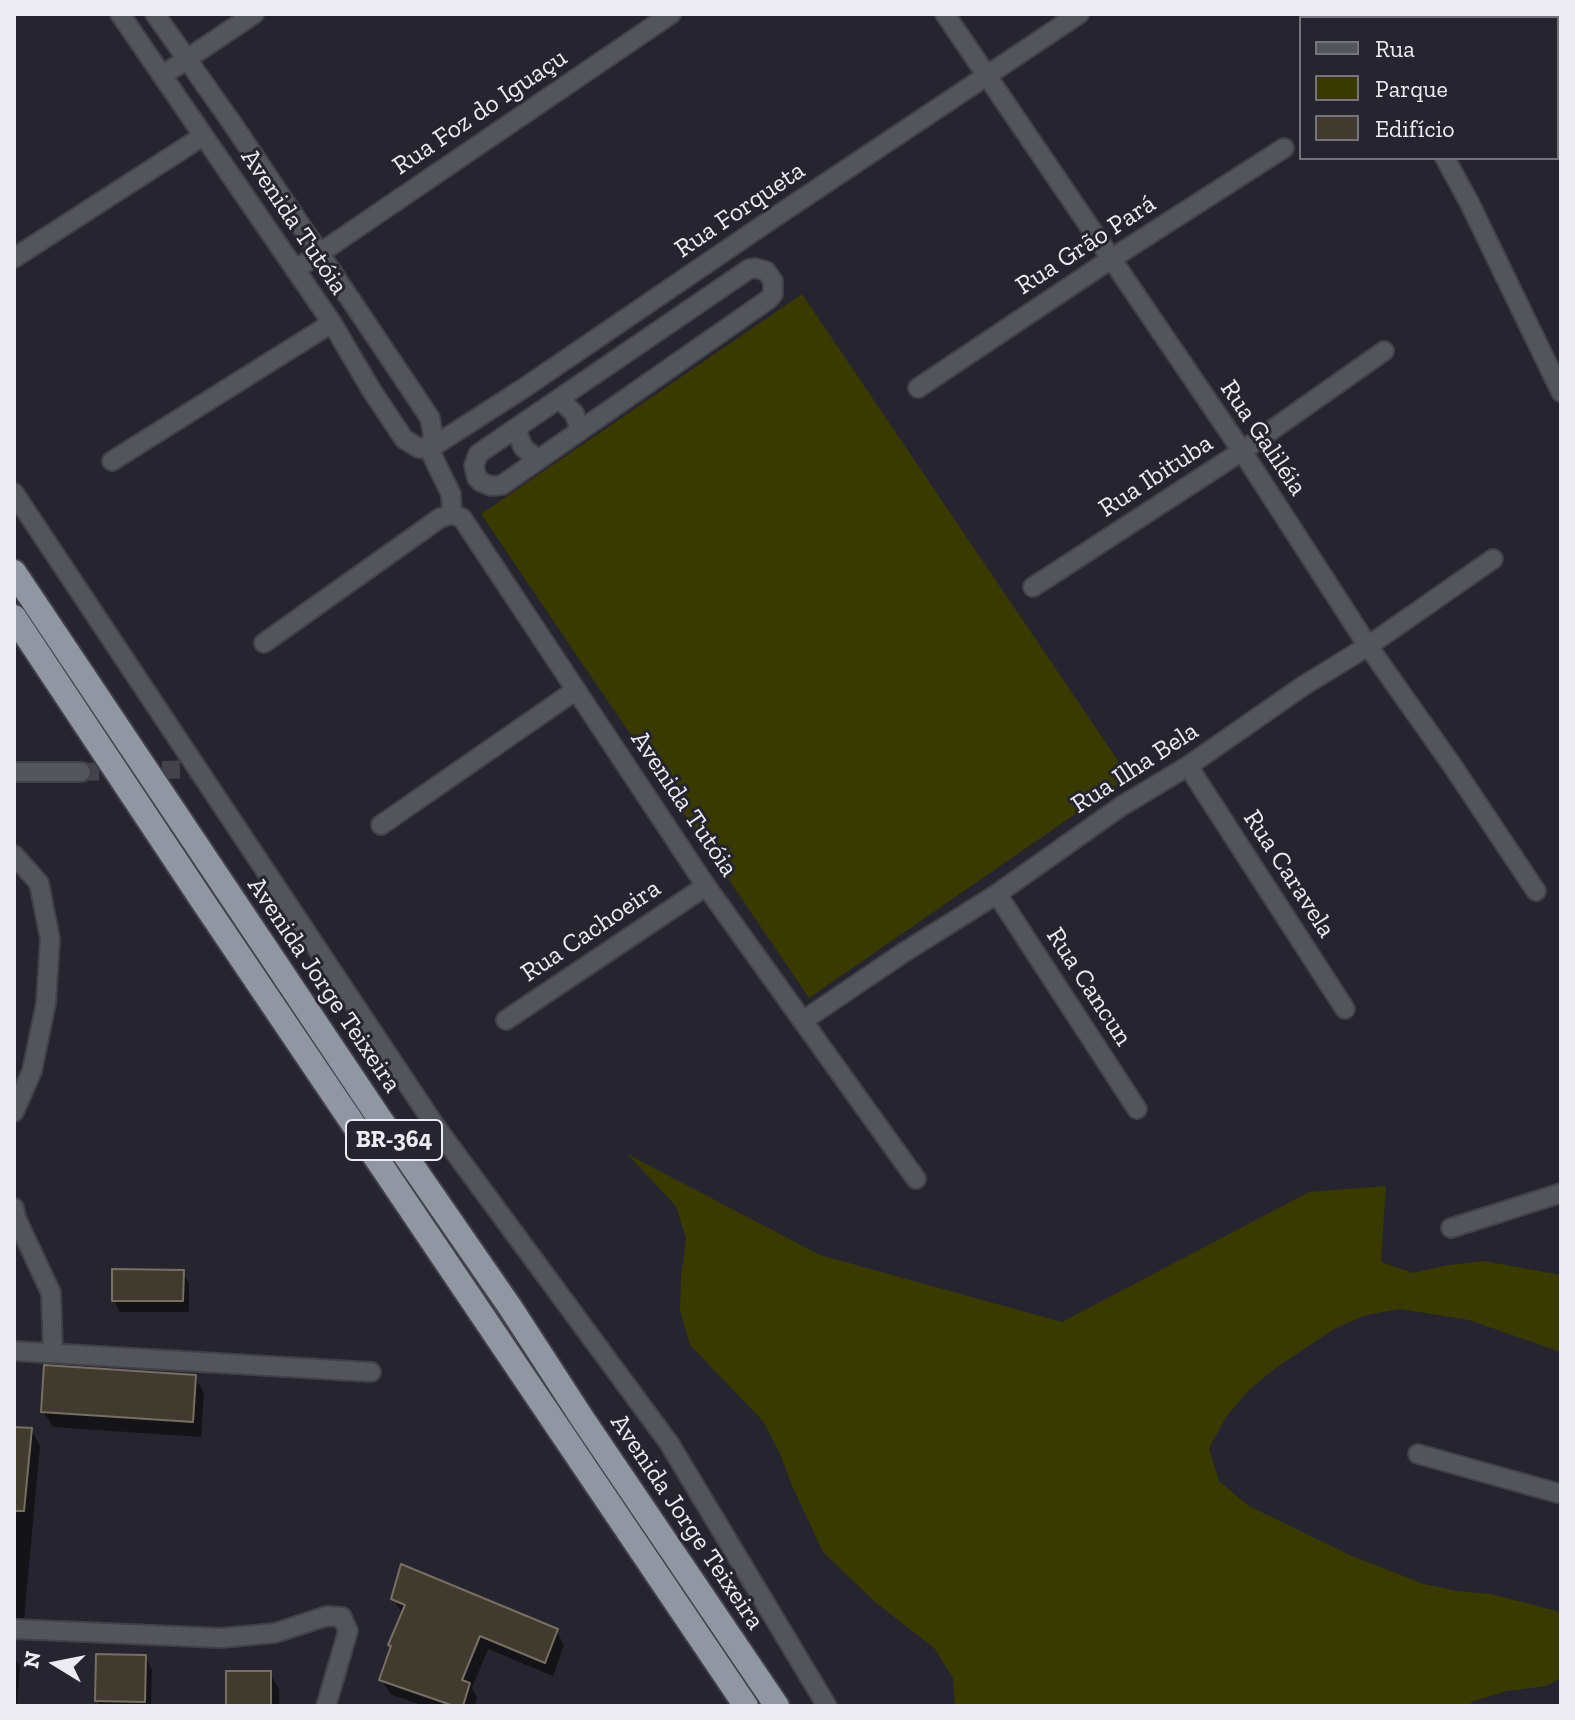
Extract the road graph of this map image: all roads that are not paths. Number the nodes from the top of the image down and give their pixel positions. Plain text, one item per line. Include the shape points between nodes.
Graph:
1 (120, 14) edge
2 (155, 14) edge
3 (254, 14) edge
4 (671, 14) edge
5 (945, 14) edge
6 (1079, 14) edge
7 (187, 59) junction
8 (163, 75) junction
9 (987, 76) junction
10 (203, 136) junction
11 (1284, 148) dead end
12 (1446, 160) edge
13 (319, 253) junction
14 (14, 258) edge
15 (1111, 259) junction
16 (295, 270) junction
17 (332, 323) junction
18 (1384, 351) dead end
19 (524, 388) junction
20 (918, 388) dead end
21 (1561, 392) edge
22 (559, 399) junction
23 (539, 412) junction
24 (518, 427) junction
25 (580, 430) junction
26 (429, 449) junction
27 (1242, 451) junction
28 (539, 459) junction
29 (112, 461) dead end
30 (14, 493) edge
31 (452, 514) junction
32 (1493, 559) dead end
33 (14, 572) edge
34 (1033, 587) dead end
35 (14, 617) edge
36 (264, 643) dead end
37 (1368, 646) junction
38 (576, 690) junction
39 (1188, 766) junction
40 (14, 772) edge
41 (81, 772) tunnel mouth
42 (381, 825) dead end
43 (14, 855) edge
44 (706, 886) junction
45 (1536, 891) dead end
46 (997, 894) junction
47 (1345, 1009) dead end
48 (506, 1020) dead end
49 (804, 1020) junction
50 (1137, 1109) dead end
51 (14, 1112) edge
52 (916, 1179) dead end
53 (1561, 1193) edge
54 (14, 1208) edge
55 (1451, 1228) dead end
56 (14, 1351) edge
57 (53, 1353) junction
58 (371, 1372) dead end
59 (1418, 1454) dead end
60 (1561, 1494) edge
61 (14, 1629) edge
62 (326, 1706) edge
63 (746, 1706) edge
64 (777, 1706) edge
65 (827, 1706) edge

1 - 8 street, Avenida Tutóia
2 - 7 street, Avenida Tutóia
3 - 7 street
4 - 13 street, Rua Foz do Iguaçu
5 - 9 street, Rua Galiléia
6 - 9 street, Rua Forqueta
7 - 8 street
7 - 13 street, Avenida Tutóia
8 - 10 street, Avenida Tutóia
9 - 15 street, Rua Galiléia
9 - 19 street, Rua Forqueta
10 - 14 street
10 - 16 street, Avenida Tutóia
11 - 15 street, Rua Grão Pará
12 - 21 street
13 - 16 street, Rua Foz do Iguaçu
13 - 26 street, Avenida Tutóia via 430,418
15 - 20 street, Rua Grão Pará
15 - 27 street, Rua Galiléia
16 - 17 street, Avenida Tutóia
17 - 26 street, Avenida Tutóia via 404,439
17 - 29 street
18 - 27 street, Rua Ibituba
19 - 23 street
19 - 26 street, Rua Forqueta
22 - 23 street
22 - 25 street via 574,413
22 - 25 street via 749,269 770,275 774,287 769,299
23 - 24 street
24 - 28 street via 523,447
24 - 28 street via 478,454 477,478 497,486
25 - 28 street
26 - 31 street, Avenida Tutóia via 451,494
27 - 34 street, Rua Ibituba
27 - 37 street, Rua Galiléia
30 - 65 street via 436,1127 669,1443
31 - 36 street
31 - 38 street, Avenida Tutóia via 462,518
32 - 37 street, Rua Ilha Bela
33 - 64 highway, Avenida Jorge Teixeira / BR-364
35 - 63 highway, BR-364 / BR-364
37 - 39 street, Rua Ilha Bela
37 - 45 street, Rua Galiléia
38 - 42 street
38 - 44 street, Avenida Tutóia
39 - 46 street, Rua Ilha Bela
39 - 47 street, Rua Caravela
40 - 41 street
43 - 51 street via 39,883 50,939 46,1003 32,1071
44 - 48 street, Rua Cachoeira
44 - 49 street, Avenida Tutóia
46 - 49 street, Rua Ilha Bela
46 - 50 street, Rua Cancun
49 - 52 street, Avenida Tutóia
53 - 55 street
54 - 57 street via 51,1293
56 - 57 street
57 - 58 street
59 - 60 street
61 - 62 street via 221,1638 275,1633 327,1616 342,1617 348,1631

